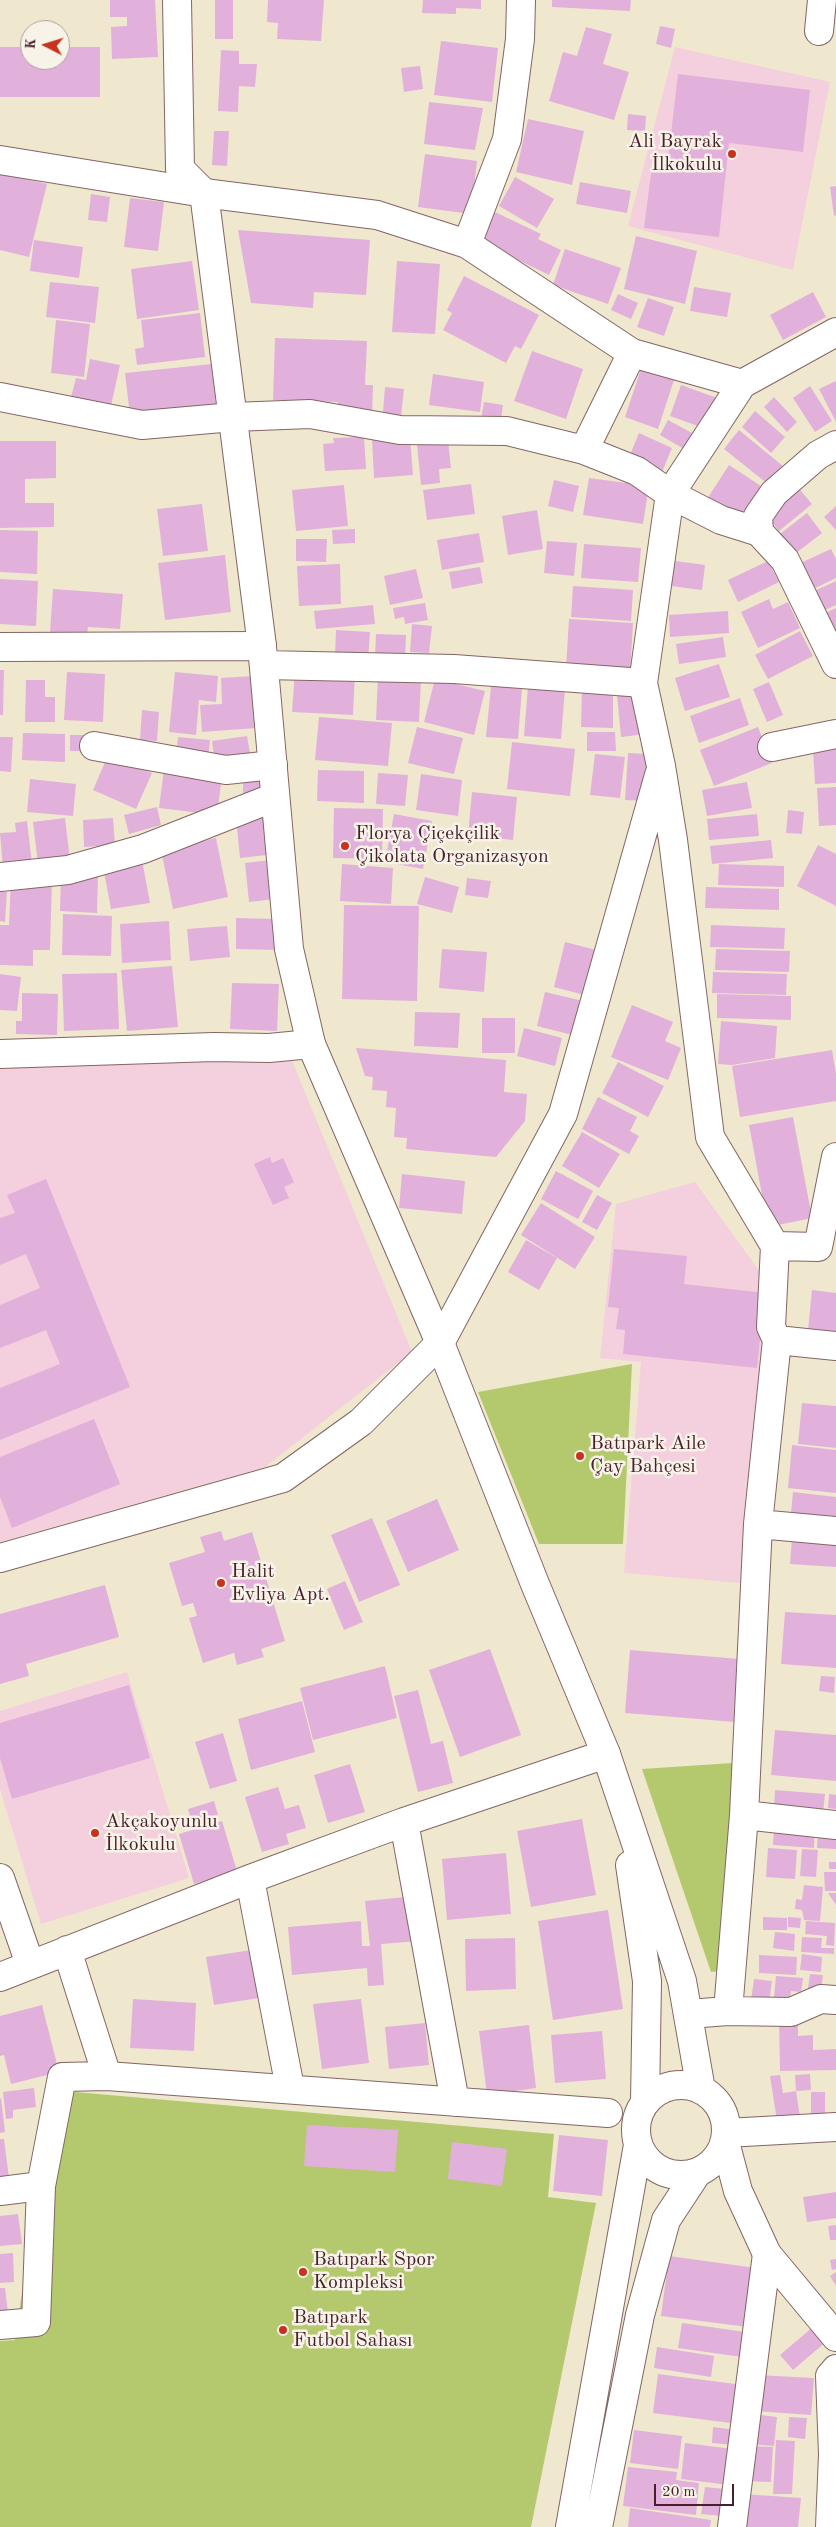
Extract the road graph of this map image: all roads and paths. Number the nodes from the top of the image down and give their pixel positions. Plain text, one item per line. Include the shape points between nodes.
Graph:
1 (177, 0) edge
2 (520, 0) edge
3 (822, 0) edge
4 (819, 31) dead end
5 (0, 160) edge
6 (204, 193) junction
7 (467, 244) junction
8 (836, 332) edge
9 (632, 353) junction
10 (742, 384) junction
11 (0, 396) edge
12 (233, 417) junction
13 (836, 445) edge
14 (584, 450) junction
15 (670, 494) junction
16 (759, 532) junction
17 (0, 647) edge
18 (263, 656) junction
19 (836, 664) edge
20 (643, 683) junction
21 (836, 734) edge
22 (94, 746) dead end
23 (772, 747) dead end
24 (273, 765) junction
25 (661, 766) junction
26 (275, 798) junction
27 (0, 877) edge
28 (310, 1044) junction
29 (0, 1054) edge
30 (836, 1157) edge
31 (827, 1245) edge
32 (775, 1246) junction
33 (777, 1340) junction
34 (440, 1344) junction
35 (836, 1346) edge
36 (758, 1524) junction
37 (836, 1532) edge
38 (0, 1558) edge
39 (606, 1754) junction
40 (744, 1815) junction
41 (404, 1822) junction
42 (836, 1825) edge
43 (0, 1878) edge
44 (250, 1879) junction
45 (68, 1950) junction
46 (30, 1964) junction
47 (0, 1977) edge
48 (836, 2000) edge
49 (728, 2011) junction
50 (688, 2014) junction
51 (107, 2076) junction
52 (290, 2088) junction
53 (702, 2090) junction
54 (454, 2102) junction
55 (646, 2102) junction
56 (608, 2113) dead end
57 (836, 2127) edge
58 (725, 2137) junction
59 (638, 2145) junction
60 (697, 2173) junction
61 (41, 2186) junction
62 (0, 2191) edge
63 (767, 2254) junction
64 (0, 2325) edge
65 (836, 2337) edge
66 (836, 2369) edge
67 (570, 2527) edge
68 (598, 2527) edge
69 (732, 2527) edge
70 (830, 2527) edge

1 - 6 street via 180,169
2 - 7 street via 520,39 507,139
3 - 4 street
5 - 6 street
6 - 7 street via 377,215
6 - 12 street
7 - 9 street
8 - 10 street
9 - 10 street
9 - 14 street
10 - 15 street
11 - 12 street via 142,425
12 - 14 street via 310,414 400,430 507,431
12 - 18 street
13 - 16 street via 818,455 774,493 758,516
14 - 15 street via 637,471
15 - 16 street via 722,520
15 - 20 street
16 - 19 street via 785,560
17 - 18 street
18 - 20 street
18 - 24 street
20 - 25 street
21 - 23 street
22 - 24 street via 226,770
24 - 26 street
25 - 32 street via 710,1137
25 - 34 street via 563,1114
26 - 27 street via 143,849 68,870
26 - 28 street via 289,949
28 - 29 street via 269,1048
28 - 34 street
30 - 31 street
31 - 32 street
32 - 33 street via 771,1327
33 - 35 street
33 - 36 street
34 - 38 street via 361,1422 283,1478
34 - 39 street
36 - 37 street
36 - 40 street
39 - 41 street
39 - 50 street via 682,1980
39 - 55 street via 628,1855 647,1981
40 - 42 street
40 - 49 street
41 - 44 street
41 - 54 street
43 - 46 street
44 - 45 street
44 - 52 street
45 - 46 street
45 - 51 street
46 - 47 street
48 - 49 street via 821,1999 791,2012
49 - 50 street
50 - 53 street
51 - 52 street
51 - 61 street via 62,2077
52 - 54 street
53 - 55 street via 687,2085 672,2086 658,2091
53 - 58 street via 722,2111
54 - 56 street
55 - 59 street via 637,2123
57 - 58 street
58 - 60 street via 719,2155 710,2166
58 - 63 street via 738,2192
59 - 60 street via 645,2158 662,2171 683,2176
59 - 67 street
60 - 68 street via 666,2220 640,2315
61 - 62 street
61 - 64 street via 36,2322
63 - 65 street
63 - 69 street
66 - 70 street via 830,2376 833,2454

